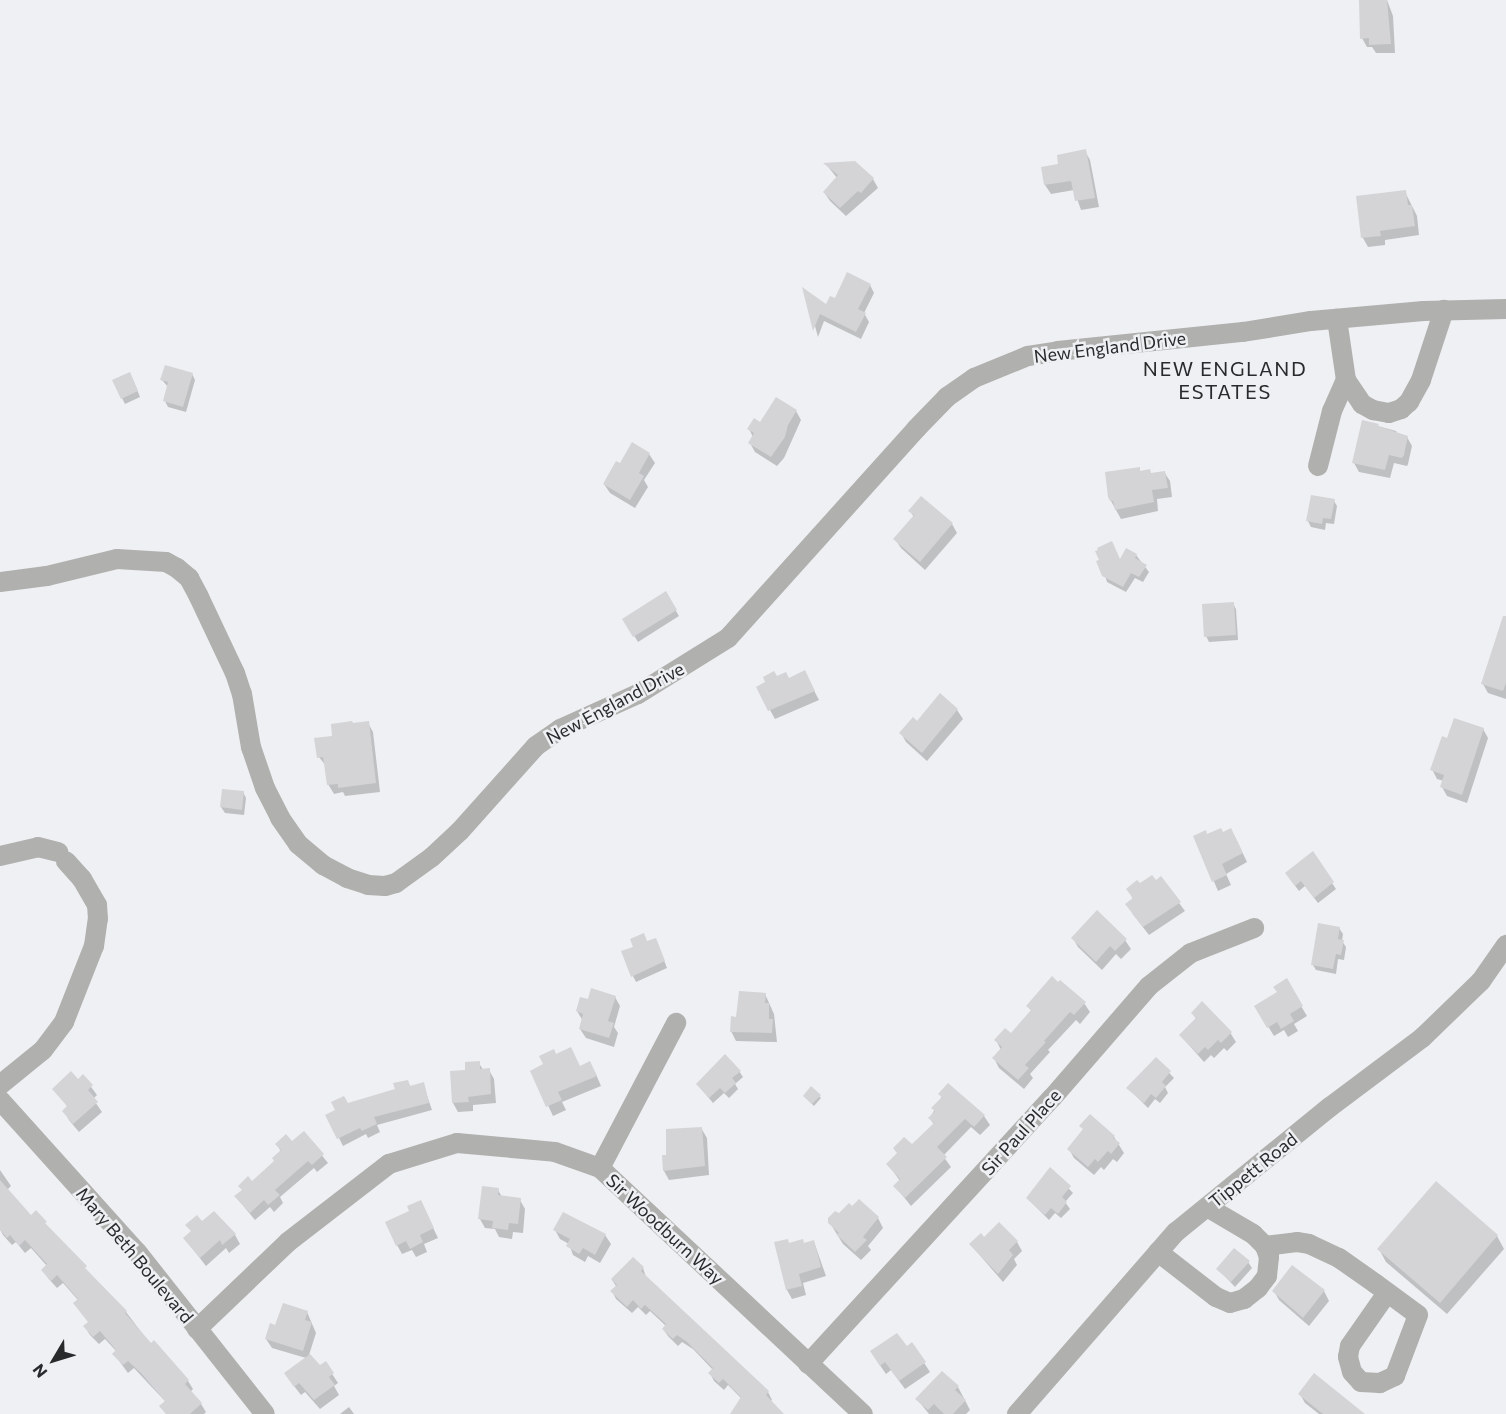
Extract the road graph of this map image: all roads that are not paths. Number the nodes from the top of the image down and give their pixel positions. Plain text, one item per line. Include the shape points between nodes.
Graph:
1 (1506, 309) edge
2 (1443, 310) junction
3 (1337, 320) junction
4 (1346, 380) junction
5 (1318, 466) dead end
6 (0, 582) edge
7 (0, 856) edge
8 (1254, 928) dead end
9 (1506, 945) edge
10 (676, 1023) dead end
11 (0, 1085) edge
12 (0, 1100) edge
13 (600, 1168) junction
14 (1207, 1207) junction
15 (1265, 1246) junction
16 (1158, 1252) junction
17 (1387, 1293) junction
18 (197, 1329) junction
19 (808, 1364) junction
20 (265, 1414) edge
21 (863, 1414) edge
22 (1017, 1414) edge

1 - 2 street, New England Drive
2 - 3 street, New England Drive
2 - 4 street via 1415,394 1401,409 1389,413 1373,410 1362,404
3 - 4 street
3 - 6 street, New England Drive via 1048,352 974,378 947,397 916,429 729,638 638,694 560,729 536,746 468,823 432,857 396,883 385,886 348,878 323,865 298,844 280,818 251,747 235,673 200,597 189,578 177,568 166,562 117,559 47,576
4 - 5 street via 1332,411
7 - 11 street via 38,847 62,857 82,879 97,905 98,919 94,946 64,1022 43,1050
8 - 19 street, Sir Paul Place via 1191,953 1149,986
9 - 14 street, Tippett Road via 1455,1009
10 - 13 street
12 - 18 street, Mary Beth Boulevard via 137,1252
13 - 18 street, Sir Woodburn Way via 555,1152 457,1143 389,1164 288,1242
13 - 19 street, Sir Woodburn Way
14 - 15 street via 1253,1234
14 - 16 street, Tippett Road
15 - 16 street via 1268,1276 1250,1295 1230,1303 1216,1297
15 - 17 street via 1309,1244 1339,1258
16 - 22 street, Tippett Road
17 - 17 street via 1418,1315 1395,1376 1380,1383 1361,1382 1352,1372 1350,1346
18 - 20 street, Mary Beth Boulevard
19 - 21 street, Sir Woodburn Way

